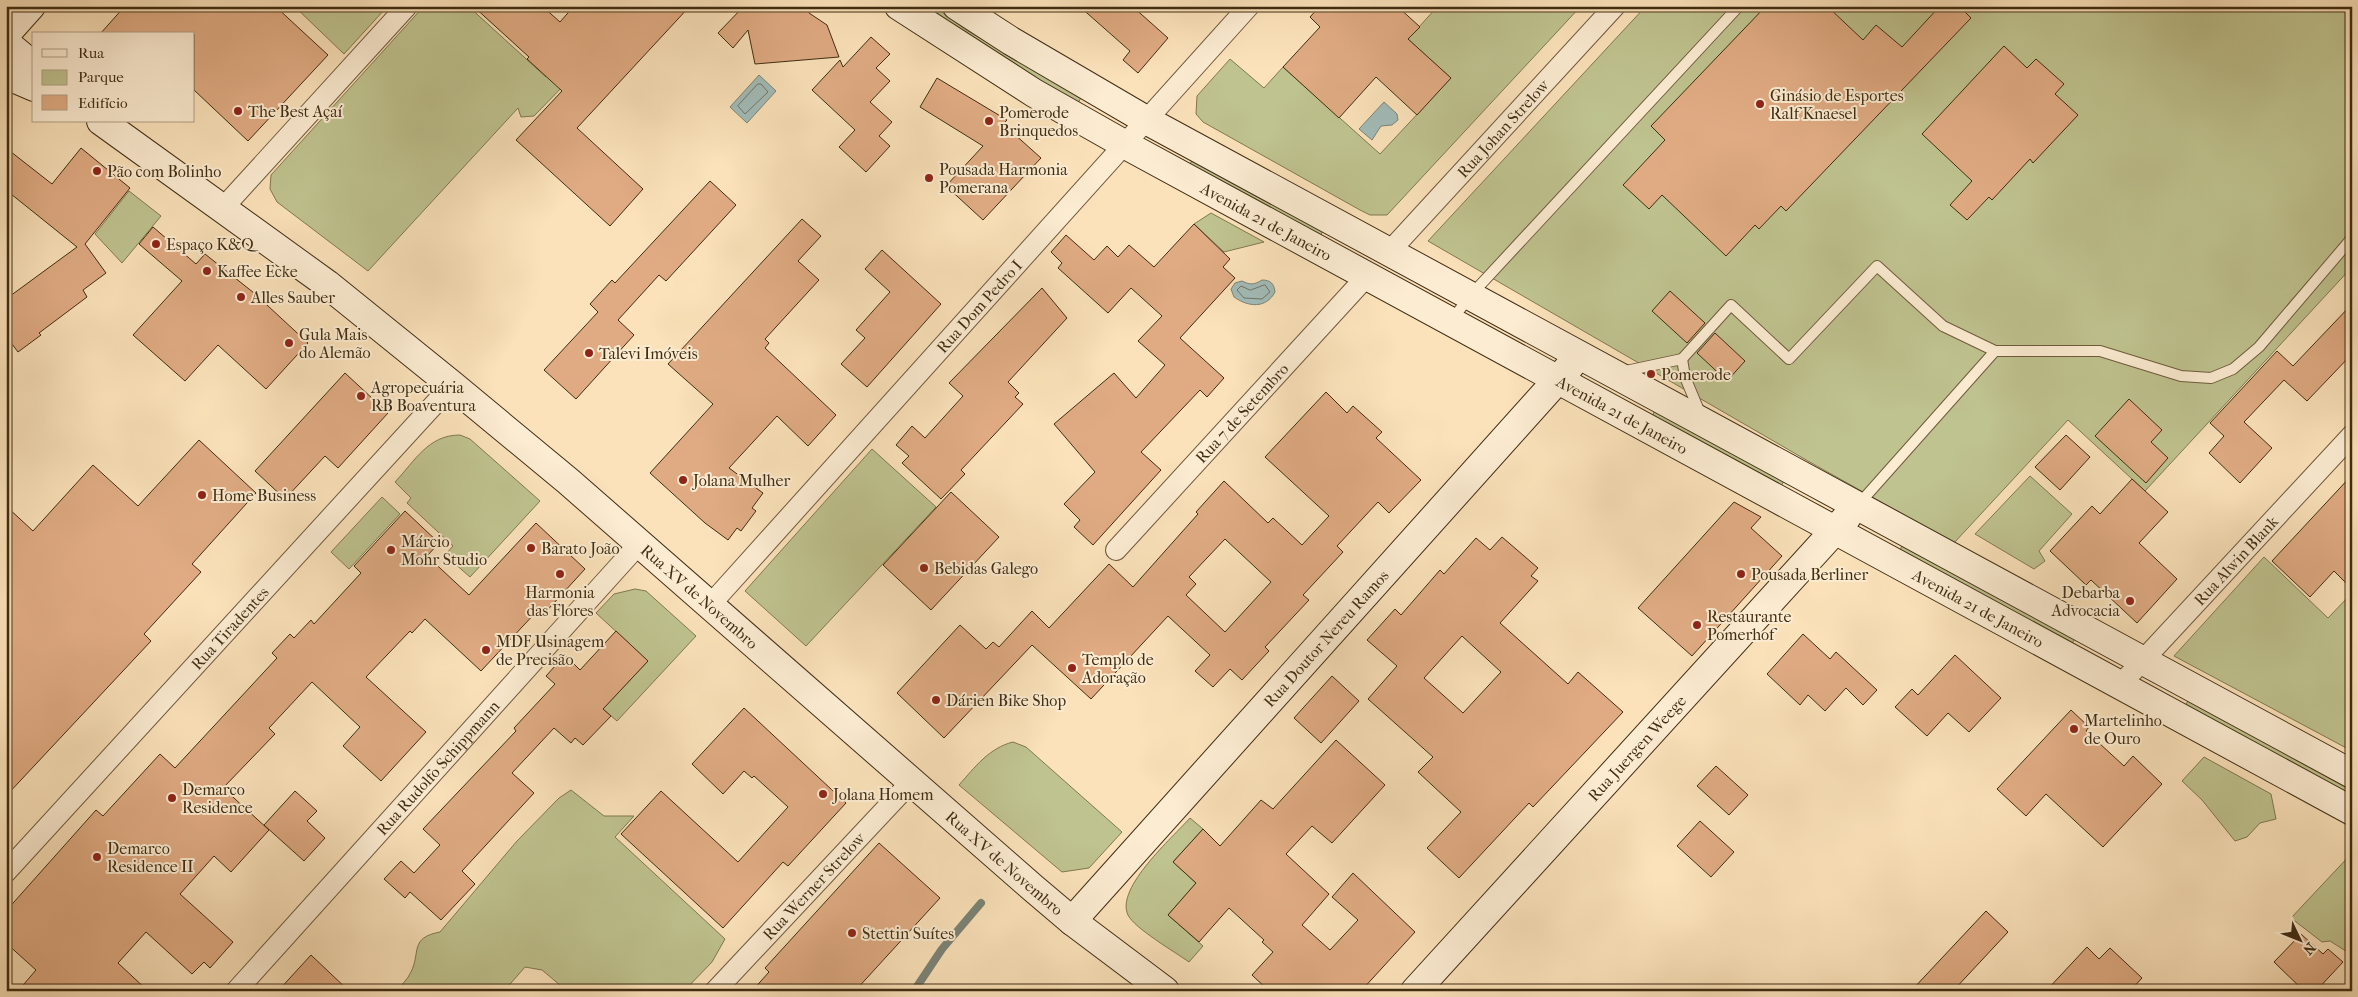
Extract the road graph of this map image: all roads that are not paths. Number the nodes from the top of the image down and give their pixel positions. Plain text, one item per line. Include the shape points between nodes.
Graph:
1 (31, 6) edge
2 (407, 6) edge
3 (899, 6) edge
4 (958, 6) edge
5 (1249, 6) edge
6 (1615, 6) edge
7 (1738, 6) edge
8 (6, 34) edge
9 (6, 43) edge
10 (32, 64) edge
11 (6, 75) edge
12 (32, 85) edge
13 (1146, 120) junction
14 (101, 123) edge
15 (1124, 144) junction
16 (223, 208) junction
17 (2352, 238) edge
18 (1389, 252) junction
19 (1367, 276) junction
20 (1470, 296) junction
21 (1450, 321) junction
22 (1994, 351) junction
23 (1580, 355) junction
24 (1682, 358) junction
25 (1613, 373) junction
26 (1558, 380) junction
27 (452, 384) junction
28 (1705, 423) junction
29 (2352, 435) edge
30 (1857, 506) junction
31 (1835, 530) junction
32 (639, 544) junction
33 (1116, 550) dead end
34 (710, 605) junction
35 (2143, 661) junction
36 (2120, 685) junction
37 (2352, 774) edge
38 (911, 782) junction
39 (2352, 811) edge
40 (6, 872) edge
41 (1072, 921) junction
42 (236, 991) edge
43 (716, 991) edge
44 (1164, 991) edge
45 (1415, 991) edge

1 - 8 main road
2 - 16 street
3 - 15 main road, Avenida 21 de Janeiro via 1034,93
4 - 13 main road, Avenida 21 de Janeiro via 1011,42
5 - 13 street, Rua Dom Pedro I
6 - 18 street, Rua Johan Strelow
7 - 20 lane
9 - 10 main road
11 - 12 main road
13 - 15 street, Rua Dom Pedro I
13 - 18 main road, Avenida 21 de Janeiro
14 - 16 main road, Rua XV de Novembro
15 - 19 main road, Avenida 21 de Janeiro
15 - 34 street, Rua Dom Pedro I
16 - 27 main road, Rua XV de Novembro via 327,284
17 - 22 lane via 2259,347 2232,369 2210,378 2181,376 2100,351
18 - 19 main road
18 - 20 main road, Avenida 21 de Janeiro
19 - 21 main road, Avenida 21 de Janeiro
19 - 33 street, Rua 7 de Setembro
20 - 21 lane
20 - 23 main road, Avenida 21 de Janeiro
21 - 26 main road, Avenida 21 de Janeiro
22 - 24 lane via 1943,326 1877,266 1789,359 1732,305
22 - 30 lane
23 - 25 main road, Avenida 21 de Janeiro
23 - 26 main road, Rua Doutor Nereu Ramos
24 - 25 lane
24 - 28 lane via 1685,377
25 - 28 main road, Avenida 21 de Janeiro
26 - 31 main road, Avenida 21 de Janeiro
26 - 41 main road, Rua Doutor Nereu Ramos
27 - 32 main road, Rua XV de Novembro
27 - 40 street, Rua Tiradentes
28 - 30 main road, Avenida 21 de Janeiro
29 - 35 street, Rua Alwin Blank
30 - 31 main road, Rua Juergen Weege
30 - 35 main road, Avenida 21 de Janeiro
31 - 36 main road, Avenida 21 de Janeiro
31 - 45 main road, Rua Juergen Weege
32 - 34 main road, Rua XV de Novembro
32 - 42 street, Rua Rudolfo Schippmann
34 - 38 main road, Rua XV de Novembro
35 - 36 street, Rua Alwin Blank
35 - 37 main road, Avenida 21 de Janeiro
36 - 39 main road, Avenida 21 de Janeiro
38 - 41 main road, Rua XV de Novembro
38 - 43 street, Rua Werner Strelow
41 - 44 main road, Rua XV de Novembro

